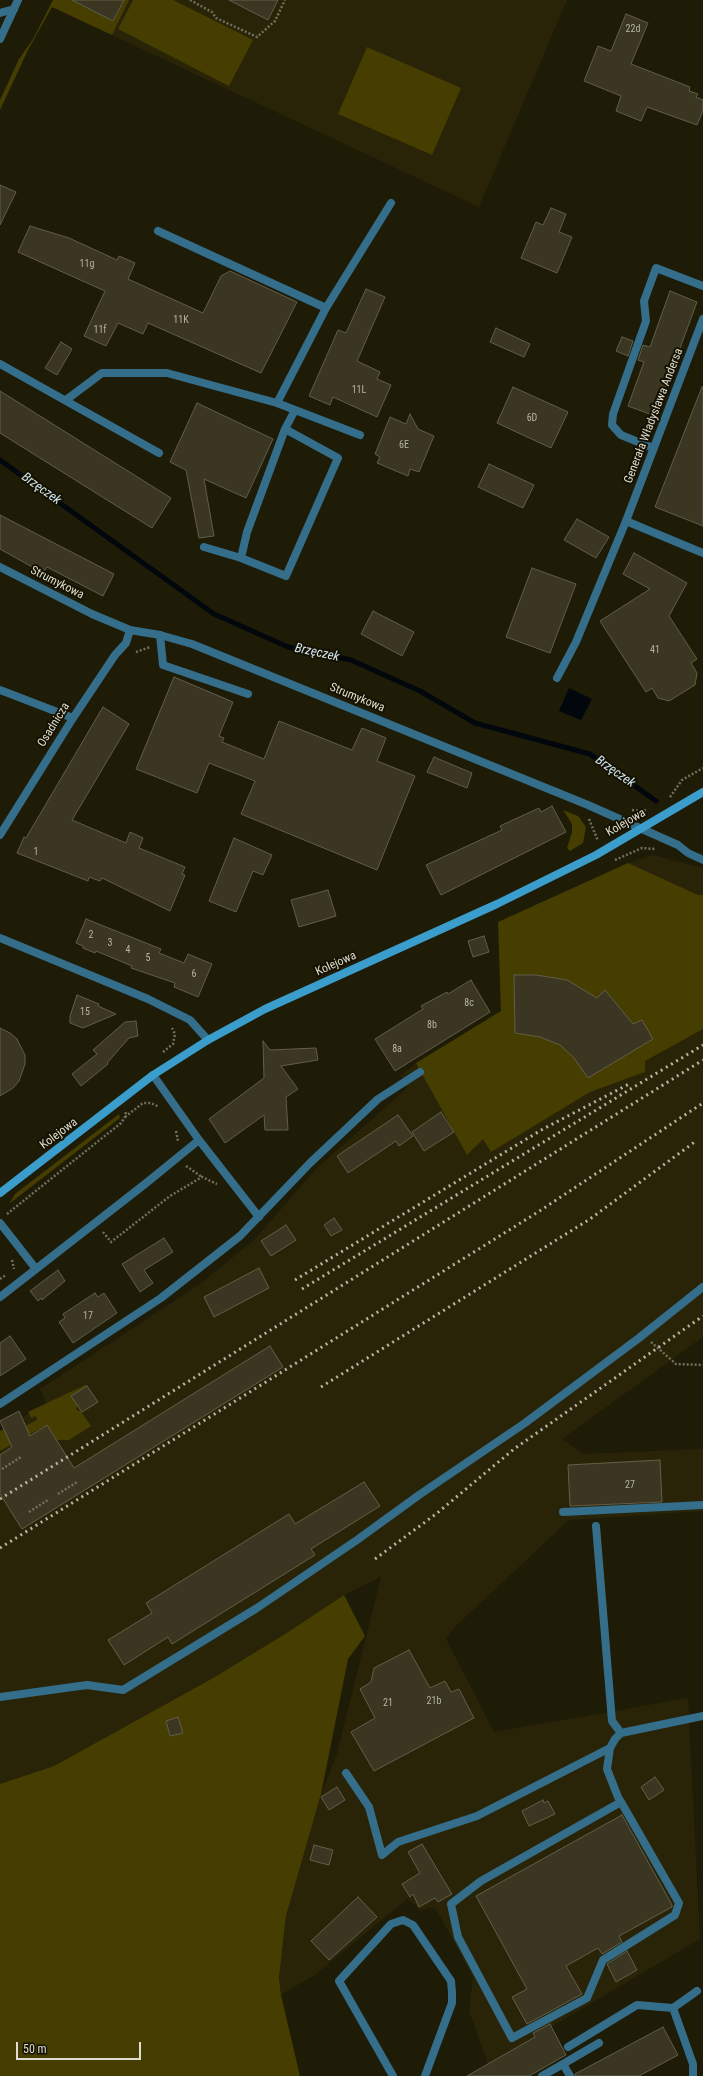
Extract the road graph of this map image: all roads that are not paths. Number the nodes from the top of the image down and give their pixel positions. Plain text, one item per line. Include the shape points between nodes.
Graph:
1 (18, 0) edge
2 (14, 9) junction
3 (0, 13) edge
4 (0, 40) edge
5 (391, 203) dead end
6 (158, 231) dead end
7 (703, 286) edge
8 (326, 308) junction
9 (703, 319) edge
10 (0, 364) edge
11 (66, 400) junction
12 (276, 403) junction
13 (295, 410) junction
14 (285, 430) junction
15 (360, 435) dead end
16 (654, 448) junction
17 (159, 453) dead end
18 (626, 521) junction
19 (204, 547) dead end
20 (703, 553) edge
21 (241, 558) junction
22 (0, 567) edge
23 (130, 630) junction
24 (160, 635) junction
25 (558, 678) dead end
26 (0, 690) edge
27 (248, 694) dead end
28 (73, 718) junction
29 (703, 792) edge
30 (641, 829) junction
31 (0, 835) edge
32 (703, 860) edge
33 (0, 938) edge
34 (208, 1040) junction
35 (420, 1072) dead end
36 (153, 1075) junction
37 (199, 1140) junction
38 (0, 1193) edge
39 (259, 1217) junction
40 (0, 1223) edge
41 (36, 1269) junction
42 (703, 1287) edge
43 (0, 1297) edge
44 (0, 1404) edge
45 (703, 1505) edge
46 (563, 1512) dead end
47 (596, 1526) dead end
48 (0, 1697) edge
49 (703, 1716) edge
50 (621, 1733) junction
51 (610, 1748) junction
52 (346, 1773) dead end
53 (622, 1802) junction
54 (697, 1991) dead end
55 (673, 2008) junction
56 (599, 2043) dead end
57 (568, 2047) dead end
58 (563, 2064) junction
59 (393, 2076) edge
60 (425, 2076) edge
61 (542, 2076) edge
62 (570, 2076) edge
63 (693, 2076) edge

1 - 2 street
2 - 3 street
2 - 4 street
5 - 8 street
6 - 8 street
7 - 16 street via 656,268 644,301 646,321 613,414 612,425 621,435
8 - 12 street
9 - 16 street, Generała Władysława Andersa
10 - 11 street
11 - 12 street via 102,373 167,373
11 - 17 street
12 - 13 street
13 - 14 street
13 - 15 street
14 - 21 street via 247,532
14 - 21 street via 338,458 286,576
16 - 18 street, Generała Władysława Andersa
18 - 20 street
18 - 25 street, Generała Władysława Andersa via 579,644
19 - 21 street
22 - 23 street, Strumykowa via 92,614
23 - 24 street, Strumykowa
23 - 28 street, Osadnicza via 126,643
24 - 27 street via 163,665
24 - 30 street, Strumykowa via 199,647 581,802
26 - 28 street
28 - 31 street, Osadnicza
29 - 30 street, Kolejowa
30 - 32 street, Strumykowa via 678,845
30 - 34 street, Kolejowa via 497,904 265,1010
33 - 34 street via 148,998 190,1020
34 - 36 street, Kolejowa
35 - 39 street via 378,1099 310,1163
36 - 37 street
36 - 38 street, Kolejowa
37 - 39 street
37 - 41 street
39 - 44 street via 240,1236 161,1298
40 - 41 street
41 - 43 street
42 - 48 street via 525,1423 358,1540 257,1608 123,1690 87,1685
45 - 46 street
47 - 50 street via 612,1721
49 - 50 street
50 - 51 street via 614,1739
51 - 52 street via 477,1816 398,1842 382,1855 370,1807
51 - 53 street via 607,1769
53 - 53 street via 679,1903 675,1915 603,1960 587,1998 512,2038 458,1937 450,1904 481,1881
54 - 55 street
55 - 57 street via 637,2005
55 - 63 street via 693,2064
56 - 58 street
58 - 61 street
58 - 62 street
59 - 60 street via 339,1981 391,1924 403,1920 413,1925 451,1981 452,2003

